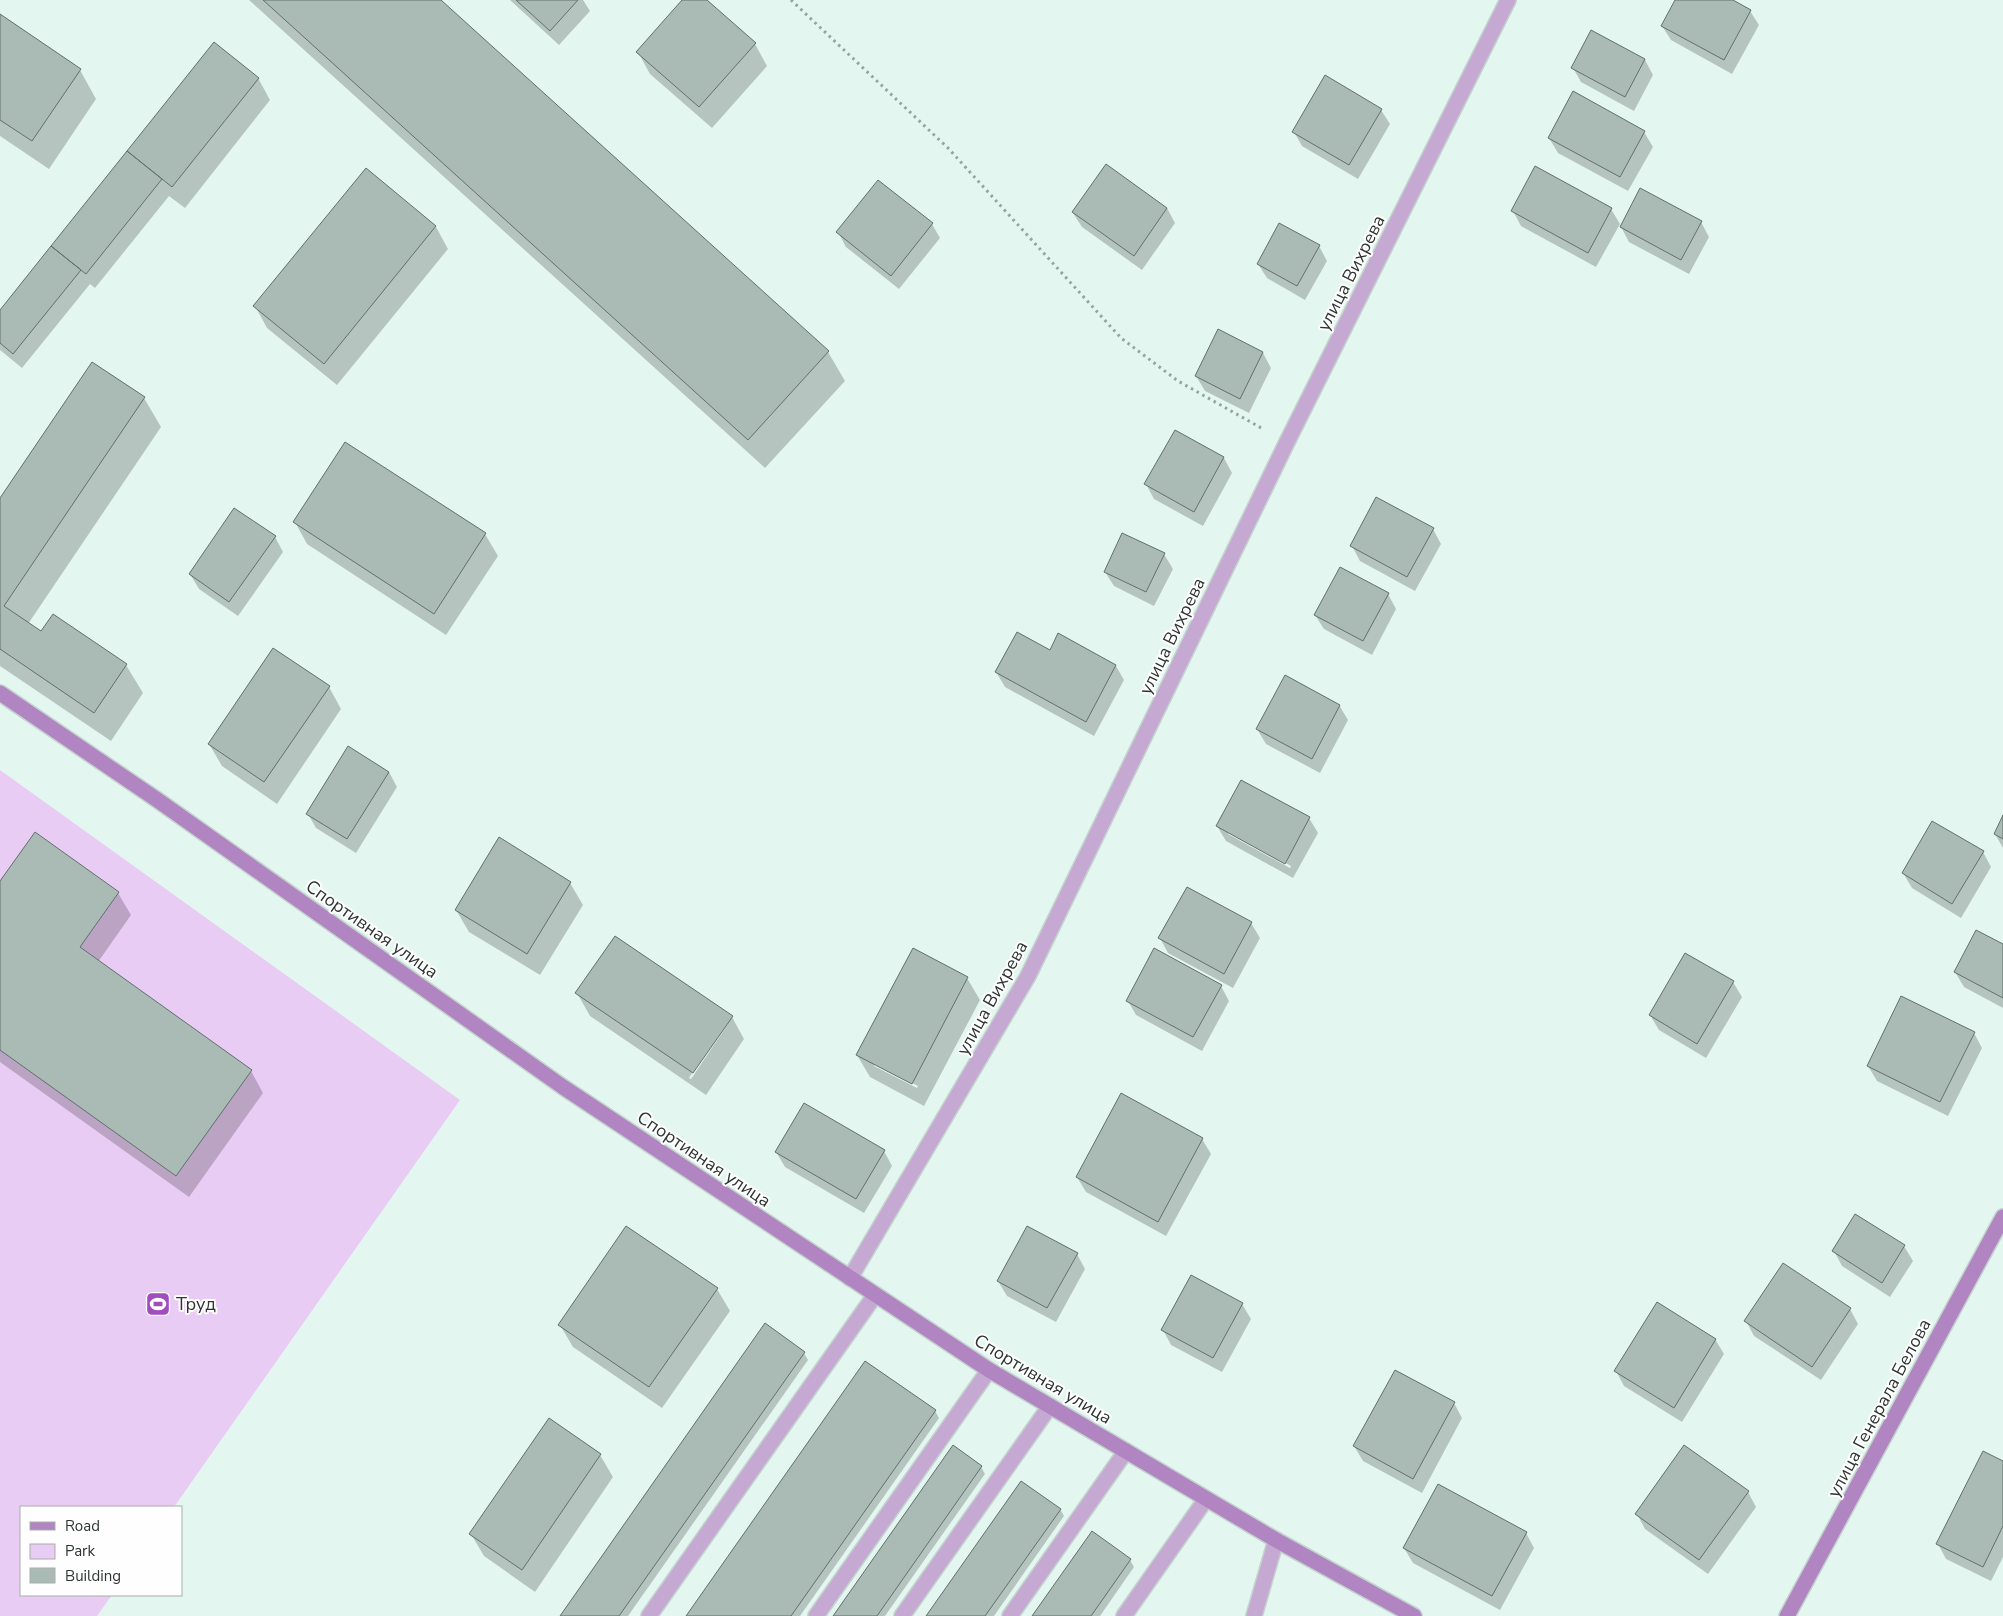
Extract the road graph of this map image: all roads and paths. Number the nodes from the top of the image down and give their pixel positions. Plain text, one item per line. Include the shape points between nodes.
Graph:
1 (791, 0) edge
2 (1508, 0) edge
3 (1287, 442) junction
4 (0, 693) edge
5 (2003, 1217) edge
6 (850, 1278) junction
7 (875, 1295) junction
8 (989, 1370) junction
9 (1050, 1406) junction
10 (1126, 1451) junction
11 (1206, 1499) junction
12 (1276, 1540) junction
13 (649, 1616) edge
14 (816, 1616) edge
15 (902, 1616) edge
16 (1010, 1616) edge
17 (1124, 1616) edge
18 (1254, 1616) edge
19 (1414, 1616) edge
20 (1787, 1616) edge

1 - 3 path via 948,148 1121,338 1178,381
2 - 3 street, улица Вихрева
3 - 6 street, улица Вихрева via 1028,976
4 - 6 street, Спортивная улица via 156,799 563,1087
5 - 20 street, улица Генерала Белова
6 - 7 street, Спортивная улица
7 - 8 street, Спортивная улица
7 - 13 street
8 - 9 street, Спортивная улица
8 - 14 street
9 - 10 street, Спортивная улица
9 - 15 street
10 - 11 street, Спортивная улица
10 - 16 street
11 - 12 street, Спортивная улица
11 - 17 street
12 - 18 street
12 - 19 street, Спортивная улица

